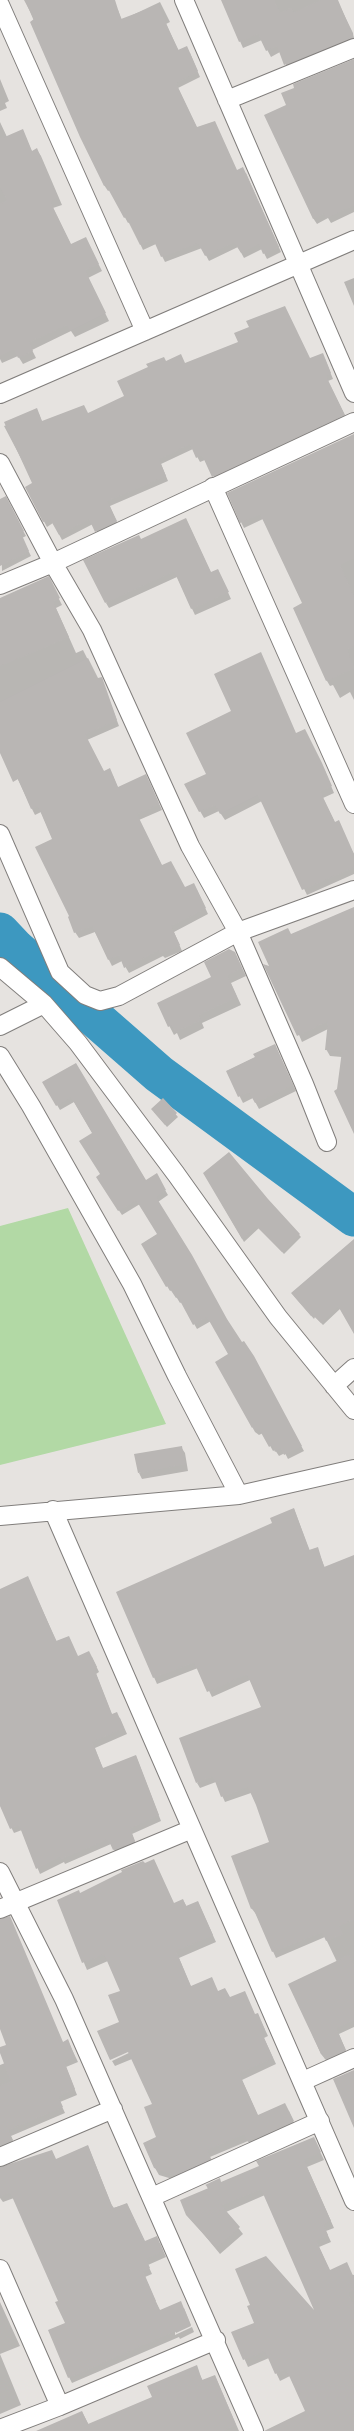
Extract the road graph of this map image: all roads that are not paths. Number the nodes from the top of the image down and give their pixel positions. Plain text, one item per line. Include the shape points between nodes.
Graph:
1 (184, 0) edge
2 (0, 5) edge
3 (354, 48) edge
4 (227, 100) junction
5 (354, 240) edge
6 (298, 264) junction
7 (145, 331) junction
8 (354, 393) edge
9 (0, 394) edge
10 (354, 422) edge
11 (0, 463) edge
12 (213, 487) junction
13 (53, 563) junction
14 (0, 585) edge
15 (354, 804) edge
16 (0, 834) edge
17 (354, 890) edge
18 (238, 932) junction
19 (0, 967) edge
20 (44, 1004) junction
21 (0, 1026) edge
22 (0, 1056) edge
23 (327, 1142) dead end
24 (354, 1368) edge
25 (334, 1386) junction
26 (354, 1410) edge
27 (354, 1469) edge
28 (240, 1495) junction
29 (53, 1510) junction
30 (0, 1516) edge
31 (192, 1829) junction
32 (0, 1872) edge
33 (7, 1906) edge
34 (354, 2058) edge
35 (303, 2081) junction
36 (113, 2109) junction
37 (320, 2121) junction
38 (0, 2157) edge
39 (152, 2197) junction
40 (354, 2201) edge
41 (0, 2269) edge
42 (216, 2340) junction
43 (60, 2406) junction
44 (0, 2428) edge
45 (254, 2431) edge

1 - 4 street
2 - 7 street
3 - 4 street
4 - 6 street
5 - 6 street
6 - 7 street
6 - 8 street
7 - 9 street
10 - 12 street
11 - 13 street
12 - 13 street
12 - 15 street
13 - 14 street
13 - 18 street via 92,630 190,846
16 - 18 street via 60,972 85,995 100,1001 119,996
17 - 18 street
18 - 23 street
19 - 20 street
20 - 21 street
20 - 25 street via 78,1043 278,1317
22 - 28 street via 132,1284
24 - 25 street
25 - 26 street
27 - 28 street
28 - 29 street
29 - 30 street
29 - 31 street
31 - 33 street
31 - 35 street
32 - 33 street
33 - 36 street via 64,1999
34 - 35 street
35 - 37 street
36 - 38 street
36 - 39 street
37 - 39 street
37 - 40 street
39 - 42 street
41 - 43 street
42 - 43 street
42 - 45 street
43 - 44 street

